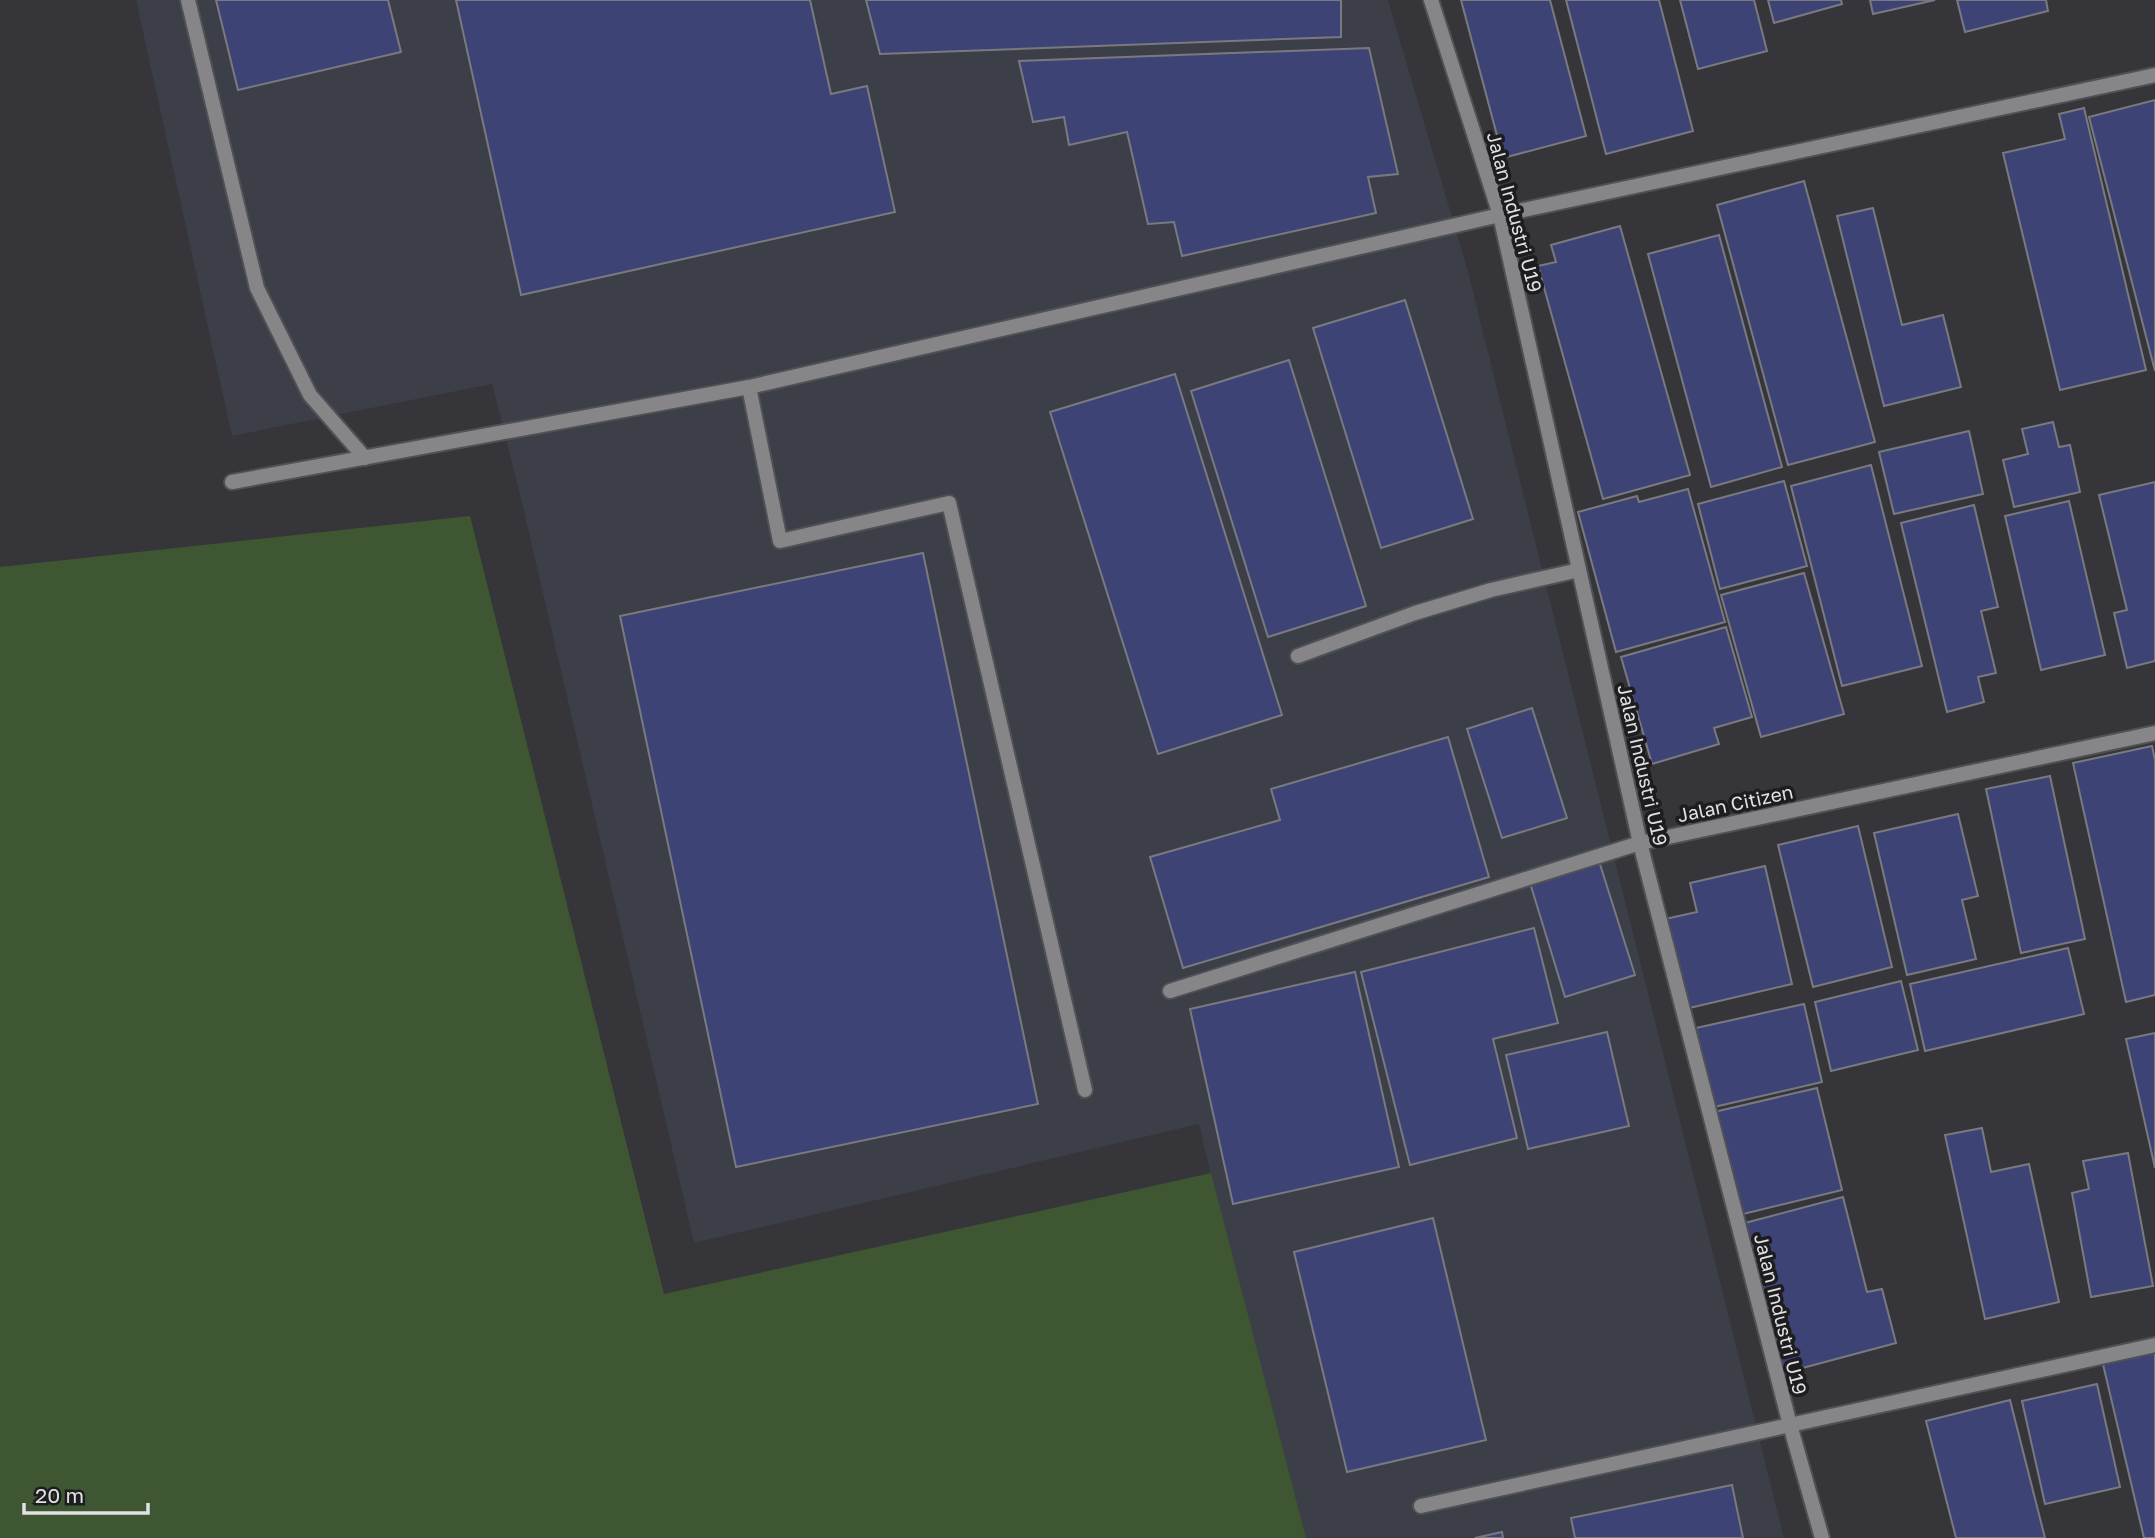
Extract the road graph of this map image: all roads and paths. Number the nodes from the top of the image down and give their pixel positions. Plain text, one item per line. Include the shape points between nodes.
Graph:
1 (188, 0) edge
2 (1431, 0) edge
3 (2155, 75) edge
4 (1500, 215) junction
5 (749, 387) junction
6 (365, 458) junction
7 (232, 482) dead end
8 (1579, 570) junction
9 (1298, 656) dead end
10 (2155, 733) edge
11 (1640, 843) junction
12 (1170, 991) dead end
13 (1085, 1090) dead end
14 (2155, 1345) edge
15 (1790, 1425) junction
16 (1421, 1506) dead end
17 (1822, 1538) edge

1 - 6 street via 257,288 310,395
2 - 4 street, Jalan Industri U19
3 - 4 street
4 - 5 street
4 - 8 street, Jalan Industri U19
5 - 6 street
5 - 13 street via 780,541 949,503
6 - 7 street
8 - 9 street via 1415,613
8 - 11 street, Jalan Industri U19
10 - 11 street, Jalan Citizen
11 - 12 street, Jalan Citizen
11 - 15 street, Jalan Industri U19
14 - 15 street
15 - 16 street
15 - 17 street, Jalan Industri U19

